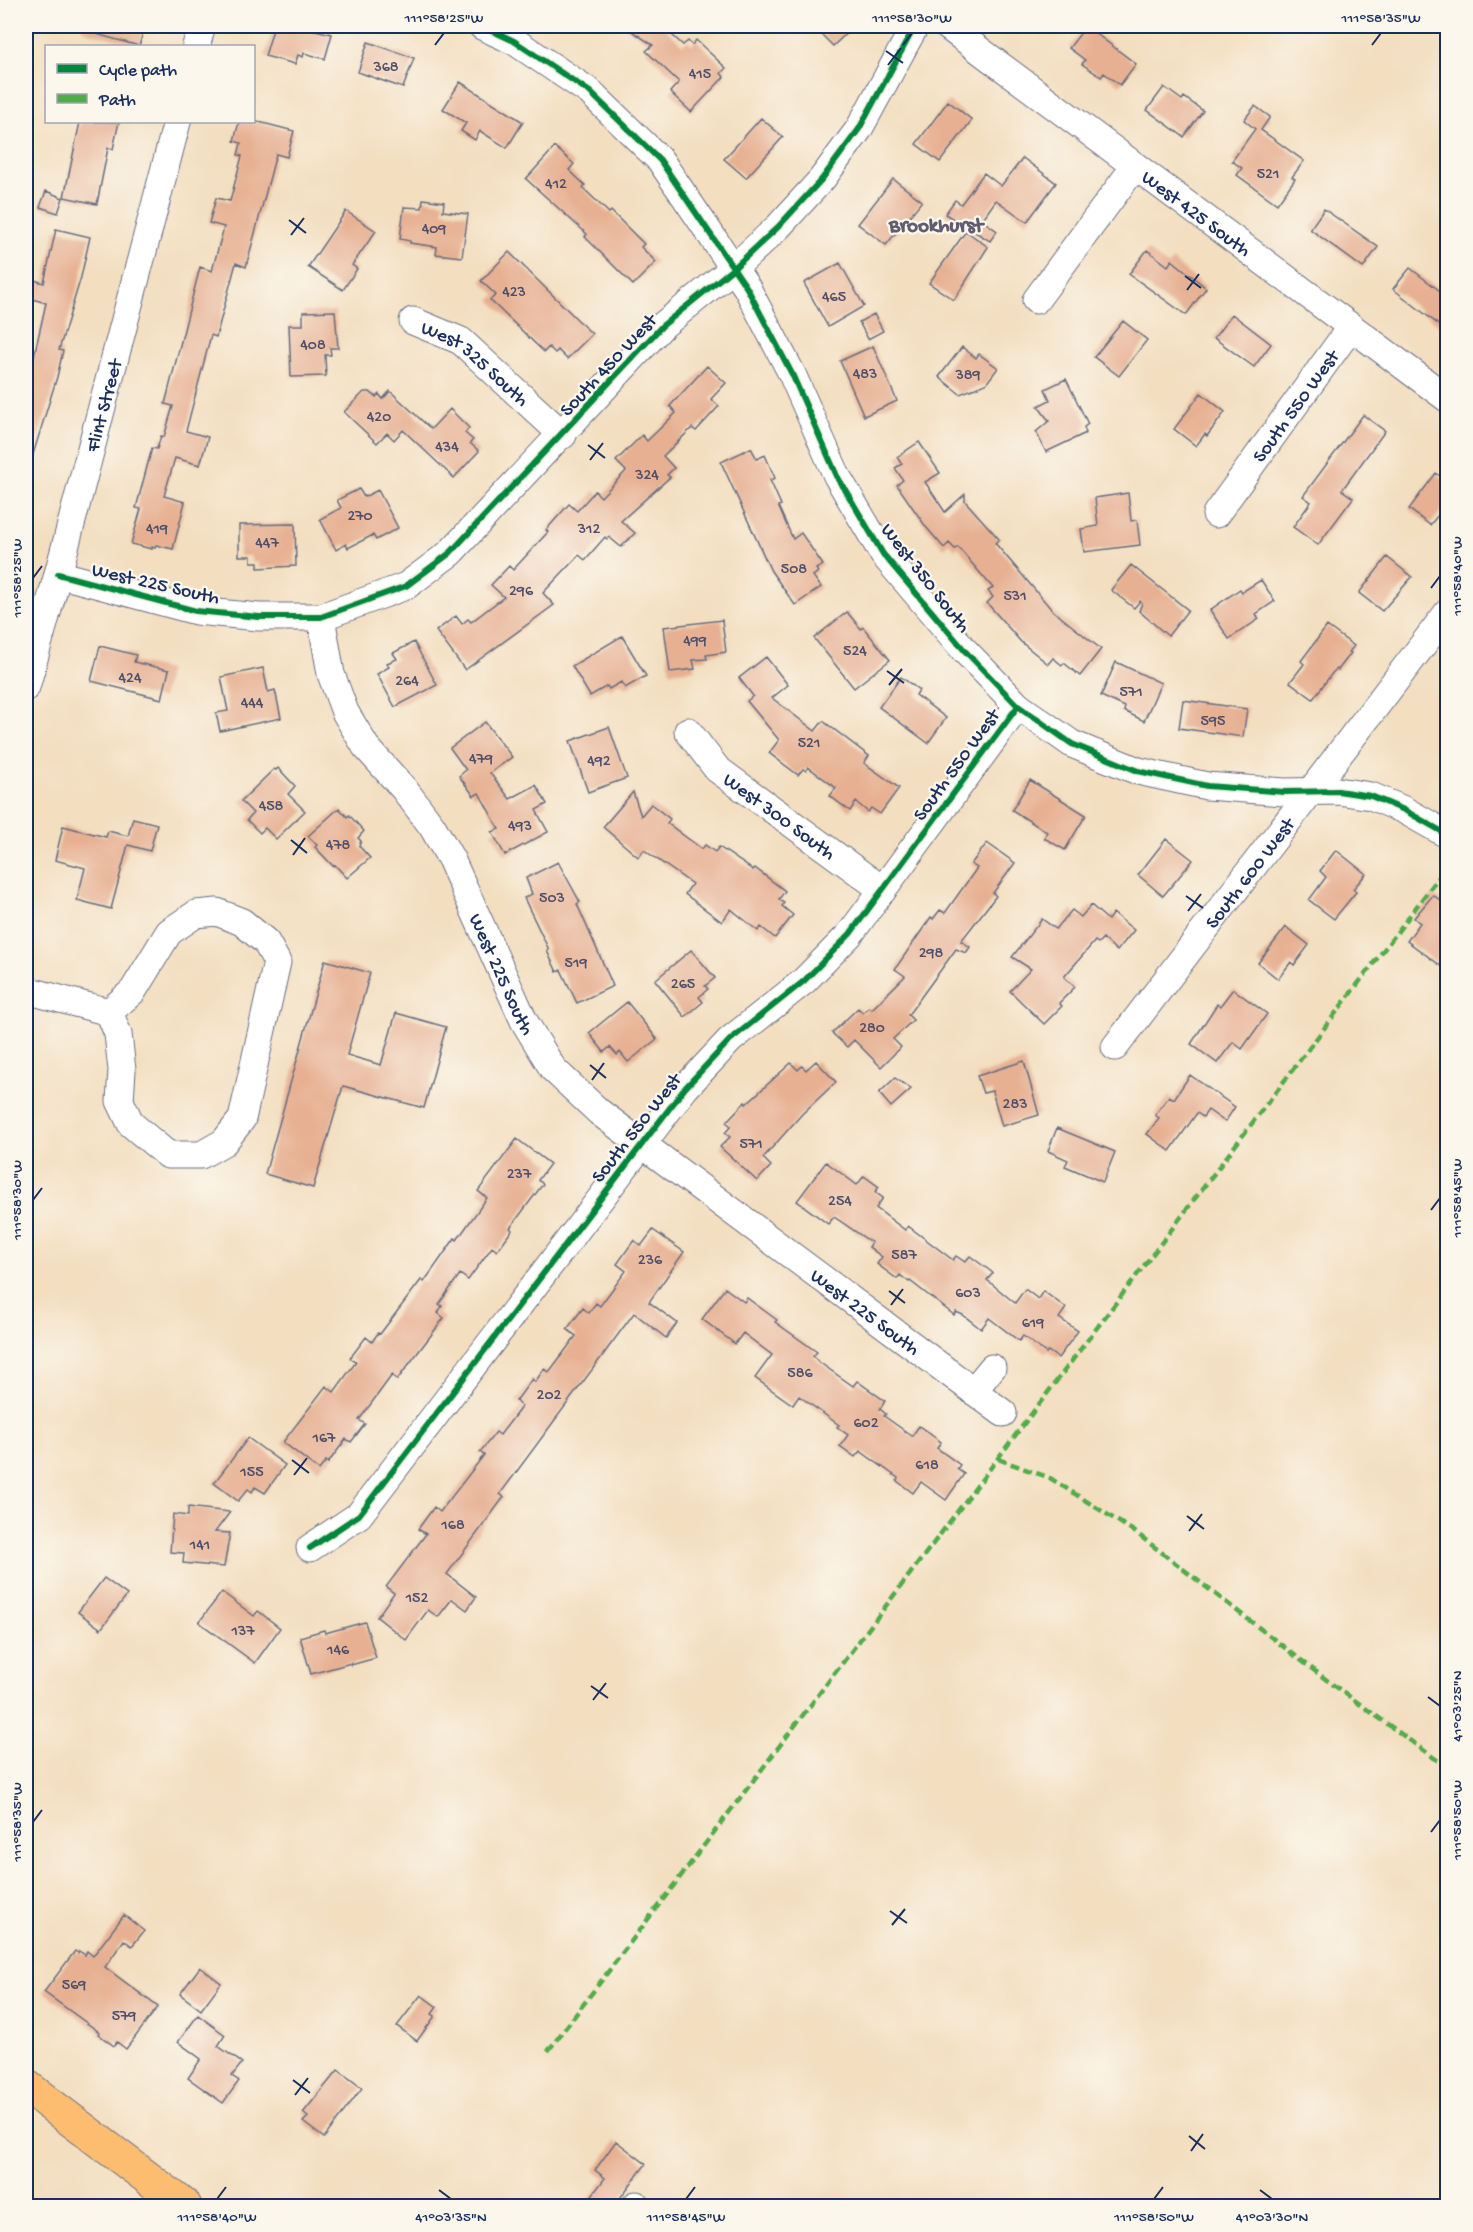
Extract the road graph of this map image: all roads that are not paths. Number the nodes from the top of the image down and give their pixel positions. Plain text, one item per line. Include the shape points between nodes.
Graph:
1 (202, 26) edge
2 (482, 26) edge
3 (915, 26) edge
4 (947, 26) edge
5 (196, 45) edge
6 (177, 123) edge
7 (1135, 166) junction
8 (735, 267) junction
9 (1036, 300) dead end
10 (413, 321) dead end
11 (1352, 327) junction
12 (1448, 399) edge
13 (563, 435) junction
14 (1216, 514) dead end
15 (58, 574) junction
16 (1448, 612) edge
17 (321, 617) junction
18 (26, 687) edge
19 (1018, 706) junction
20 (688, 731) dead end
21 (1311, 792) junction
22 (1448, 835) edge
23 (883, 890) junction
24 (26, 990) edge
25 (109, 1012) junction
26 (1115, 1047) dead end
27 (642, 1144) junction
28 (992, 1368) dead end
29 (973, 1391) junction
30 (1003, 1413) dead end
31 (310, 1548) dead end
32 (27, 2091) edge
33 (185, 2206) edge

1 - 5 street
2 - 8 street, West 350 South via 514,41 590,92 660,160
3 - 8 street, South 450 West via 859,129 822,179
4 - 7 street, West 425 South
6 - 15 street, Flint Street
7 - 9 street
7 - 11 street, West 425 South
8 - 13 street, South 450 West via 662,326
8 - 19 street, West 350 South via 792,374 837,476 883,554 965,651
10 - 13 street, West 325 South via 461,341
11 - 12 street, West 425 South
11 - 14 street, South 550 West
13 - 17 street, South 450 West via 450,553 406,586
15 - 17 street, West 225 South via 196,611
15 - 18 street, Flint Street
16 - 21 street, South 600 West
17 - 27 street, West 225 South via 331,674 345,712 366,747 432,826 451,859 524,1021 553,1069 599,1112
19 - 21 street, West 350 South via 1072,744 1138,771 1207,786
19 - 23 street, South 550 West
20 - 23 street, West 300 South via 717,769
21 - 22 street, West 350 South via 1371,796
21 - 26 street, South 600 West
23 - 27 street, South 550 West via 850,934 804,981 730,1040 685,1088
24 - 25 street
25 - 25 street via 133,991 169,933 196,914 217,912 242,922 266,942 277,962 242,1119 224,1143 201,1155 168,1155 131,1124 120,1101 118,1034
27 - 29 street, West 225 South
27 - 31 street, South 550 West via 359,1515
28 - 29 street
29 - 30 street, West 225 South
32 - 33 main road

